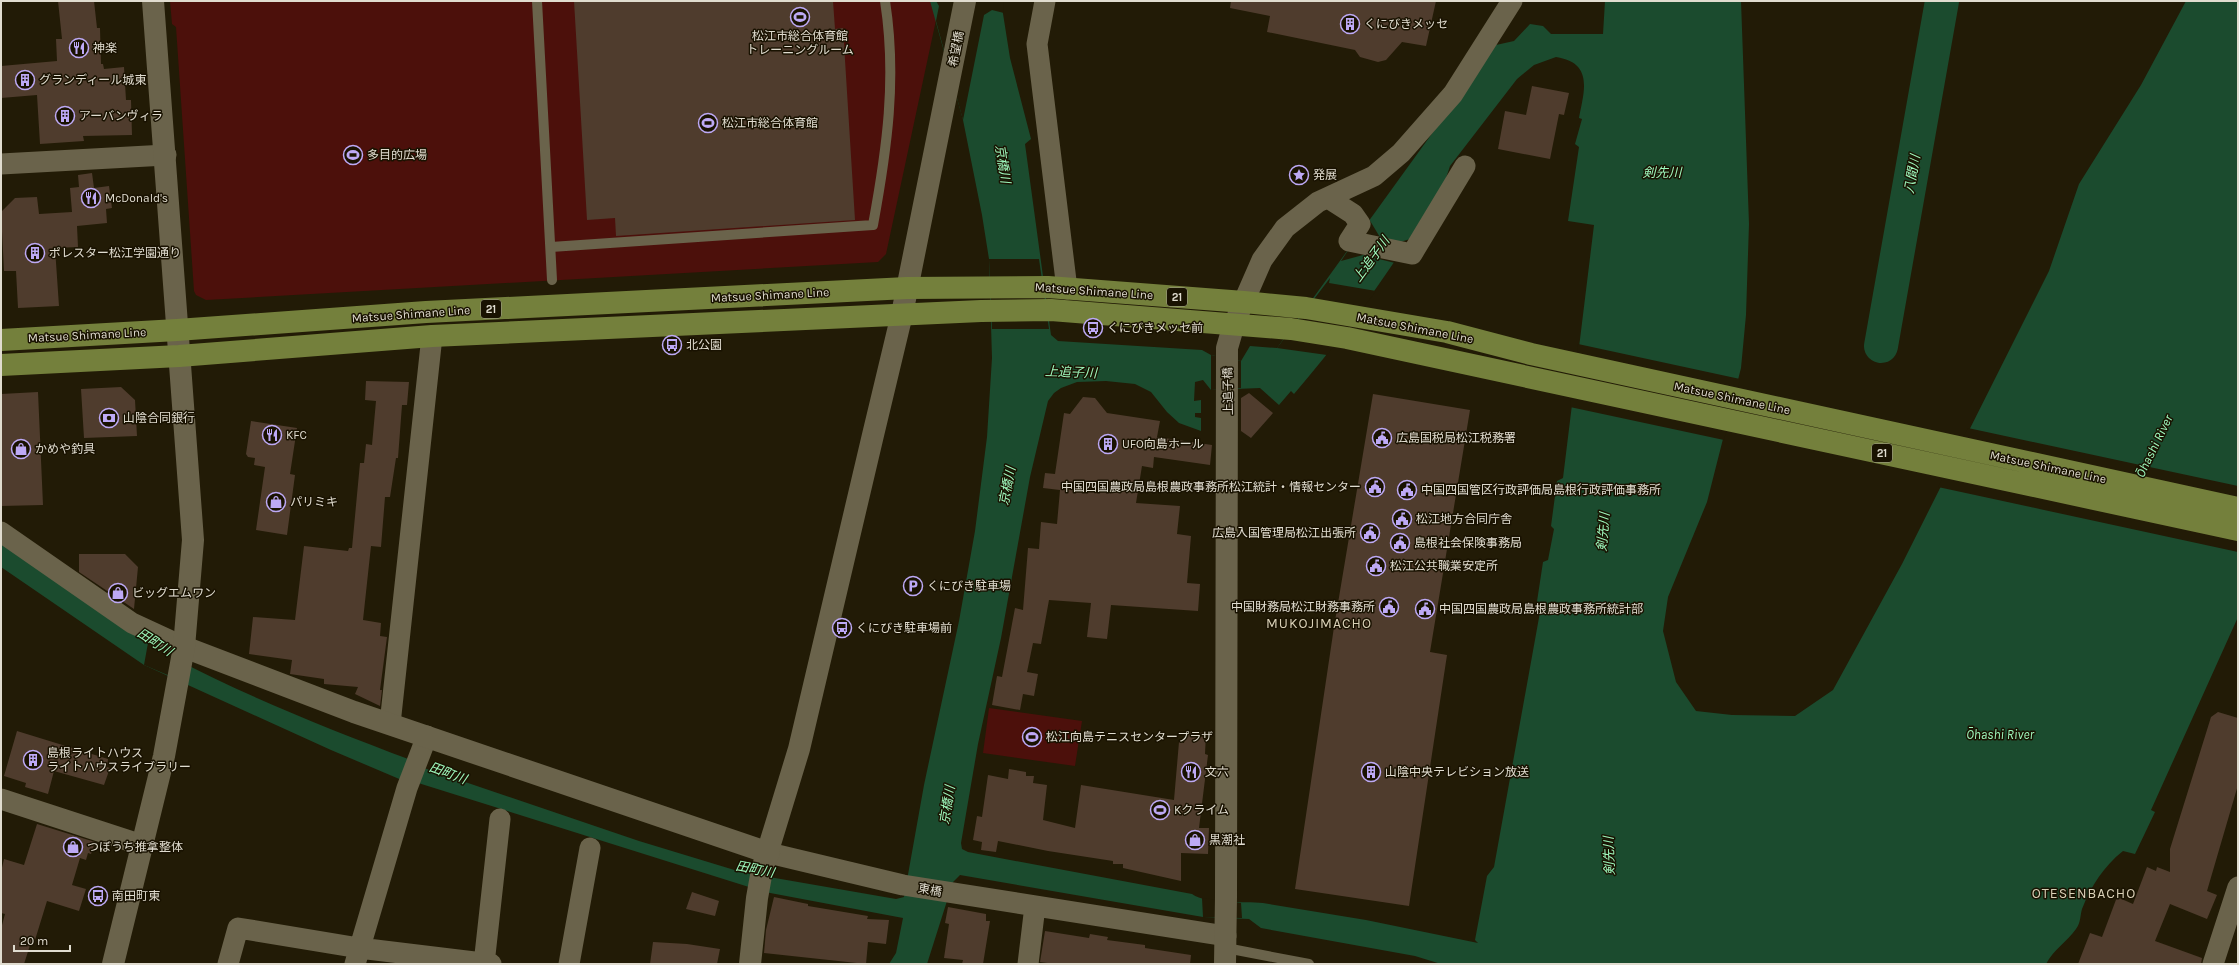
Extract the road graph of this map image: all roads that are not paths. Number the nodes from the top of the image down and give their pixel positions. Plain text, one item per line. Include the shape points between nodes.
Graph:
1 (153, 1) edge
2 (537, 1) edge
3 (885, 1) edge
4 (965, 1) edge
5 (1045, 1) edge
6 (1512, 1) edge
7 (166, 155) junction
8 (1, 164) edge
9 (1465, 166) dead end
10 (1328, 198) junction
11 (551, 247) junction
12 (552, 280) dead end
13 (907, 288) junction
14 (1058, 288) junction
15 (1244, 302) junction
16 (902, 314) junction
17 (1234, 324) junction
18 (177, 330) junction
19 (432, 336) junction
20 (1, 340) edge
21 (179, 356) junction
22 (1, 365) edge
23 (2238, 508) edge
24 (2238, 530) edge
25 (1, 532) edge
26 (183, 652) junction
27 (390, 724) junction
28 (427, 736) junction
29 (1, 799) edge
30 (500, 819) dead end
31 (142, 846) junction
32 (590, 848) dead end
33 (765, 862) junction
34 (2237, 892) edge
35 (1035, 906) junction
36 (1225, 943) edge
37 (357, 956) edge
38 (113, 964) edge
39 (228, 964) edge
40 (486, 964) edge
41 (569, 964) edge
42 (750, 964) edge
43 (1028, 964) edge
44 (1309, 964) edge
45 (2213, 964) edge

1 - 7 street
2 - 11 lane
3 - 11 lane via 890,84 888,136 873,225
4 - 13 street, 希望橋
5 - 14 street via 1037,44
6 - 10 street via 1453,94 1402,153 1374,176
7 - 8 street
7 - 18 street
9 - 10 street via 1412,254 1349,241 1360,224 1353,214
10 - 15 street via 1318,202 1285,228 1262,260
11 - 12 lane
13 - 14 main road, Matsue Shimane Line / 21
13 - 16 street, 希望橋
13 - 18 main road, Matsue Shimane Line / 21 via 426,312
14 - 15 main road, Matsue Shimane Line / 21
15 - 17 street
15 - 23 main road, Matsue Shimane Line / 21 via 1306,308 1447,332 1531,354
16 - 17 main road, Matsue Shimane Line / 21 via 1051,310
16 - 19 main road, Matsue Shimane Line / 21
16 - 33 street, 希望橋 via 799,749
17 - 24 main road, Matsue Shimane Line / 21 via 1291,329 1347,338
17 - 36 street, 上追子橋 via 1227,348
18 - 20 main road, Matsue Shimane Line / 21
18 - 21 street
19 - 21 main road, Matsue Shimane Line / 21
19 - 27 street
21 - 22 main road, Matsue Shimane Line / 21
21 - 26 street via 193,540
25 - 26 street via 132,624
26 - 27 street
26 - 31 street via 164,756
27 - 28 street
28 - 33 street
28 - 37 street via 409,784
29 - 31 street
30 - 40 street
31 - 38 street
32 - 41 street
33 - 35 street, 東橋
33 - 42 street, 希望橋 via 757,895
34 - 45 street
35 - 36 street, 東橋
35 - 43 street
36 - 44 lane
37 - 39 street via 238,928
37 - 40 street

